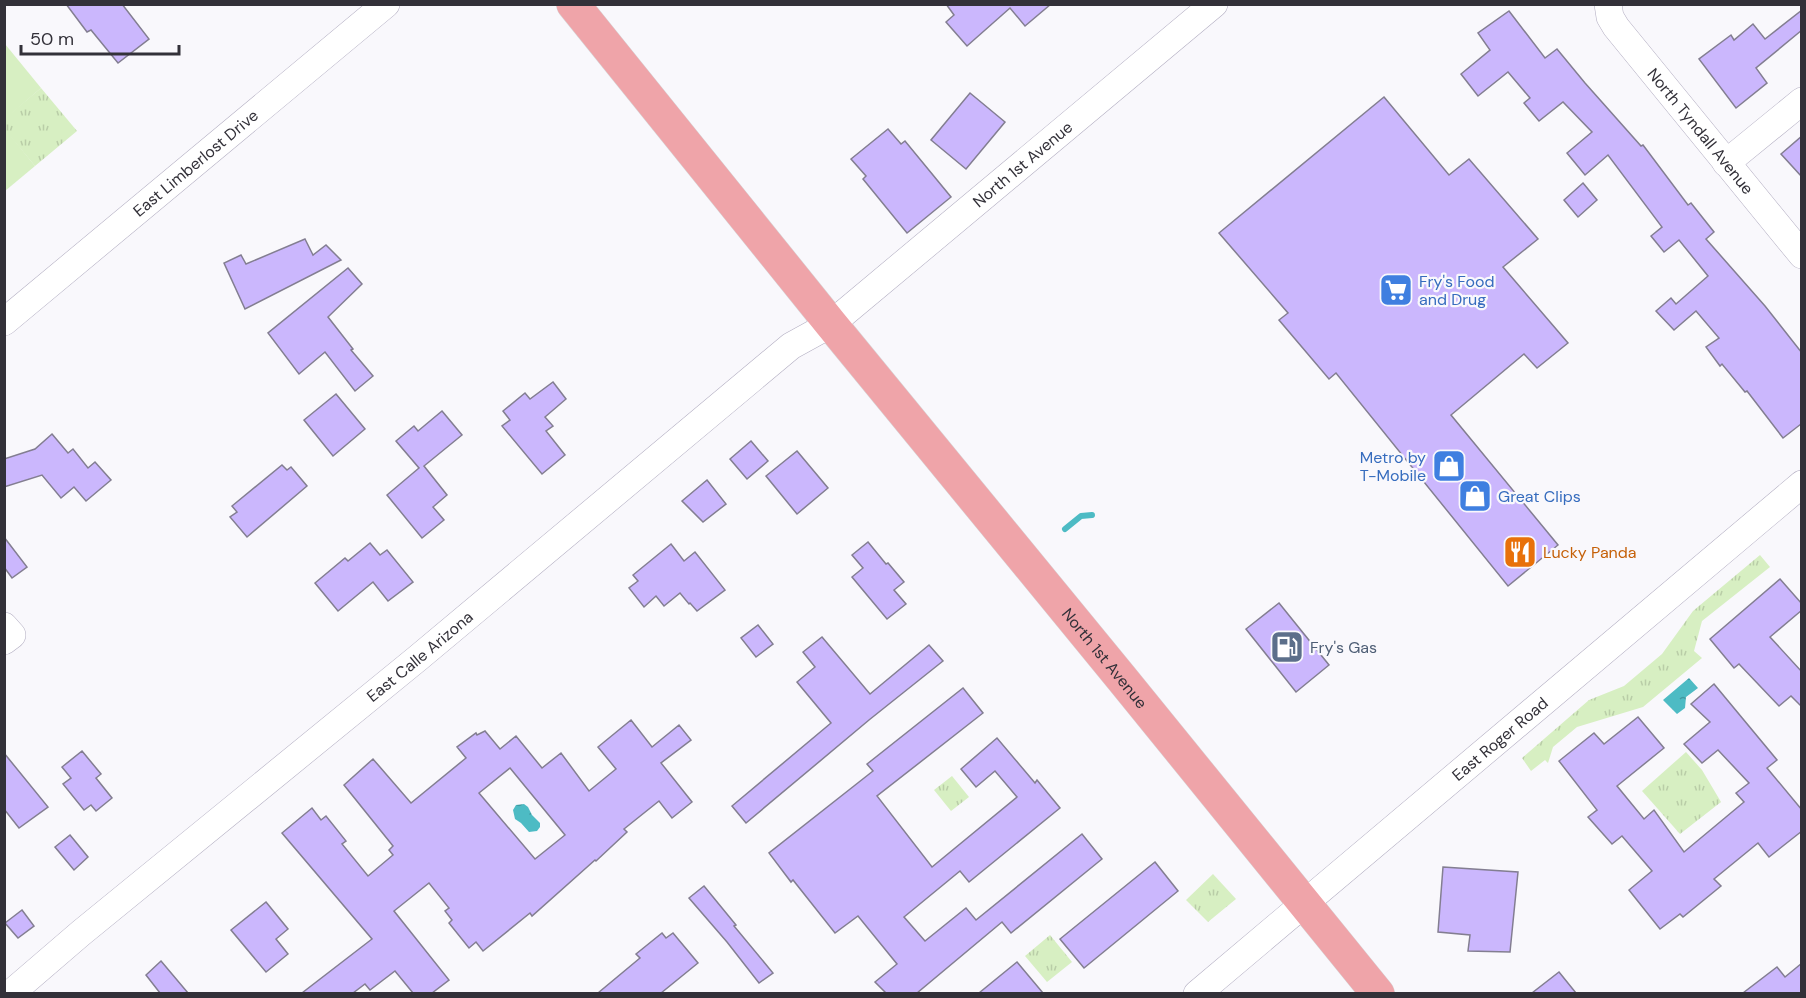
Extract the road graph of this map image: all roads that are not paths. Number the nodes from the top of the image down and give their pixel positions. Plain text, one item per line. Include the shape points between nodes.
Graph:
1 (386, 4) edge
2 (573, 4) edge
3 (1214, 4) edge
4 (1608, 4) edge
5 (1802, 101) edge
6 (1726, 163) junction
7 (1802, 255) edge
8 (4, 322) edge
9 (831, 324) junction
10 (1802, 484) edge
11 (4, 626) edge
12 (4, 641) edge
13 (1305, 903) junction
14 (10, 993) edge
15 (1197, 993) edge
16 (1378, 993) edge

1 - 8 street, East Limberlost Drive
2 - 9 main road, North 1st Avenue
3 - 9 street, North 1st Avenue
4 - 6 street, North Tyndall Avenue via 1616,27
5 - 6 street
6 - 7 street, North Tyndall Avenue
9 - 13 main road, North 1st Avenue
9 - 14 street, East Calle Arizona via 791,346
10 - 13 street, East Roger Road
11 - 12 street via 12,635
13 - 15 street, East Roger Road
13 - 16 main road, North 1st Avenue

